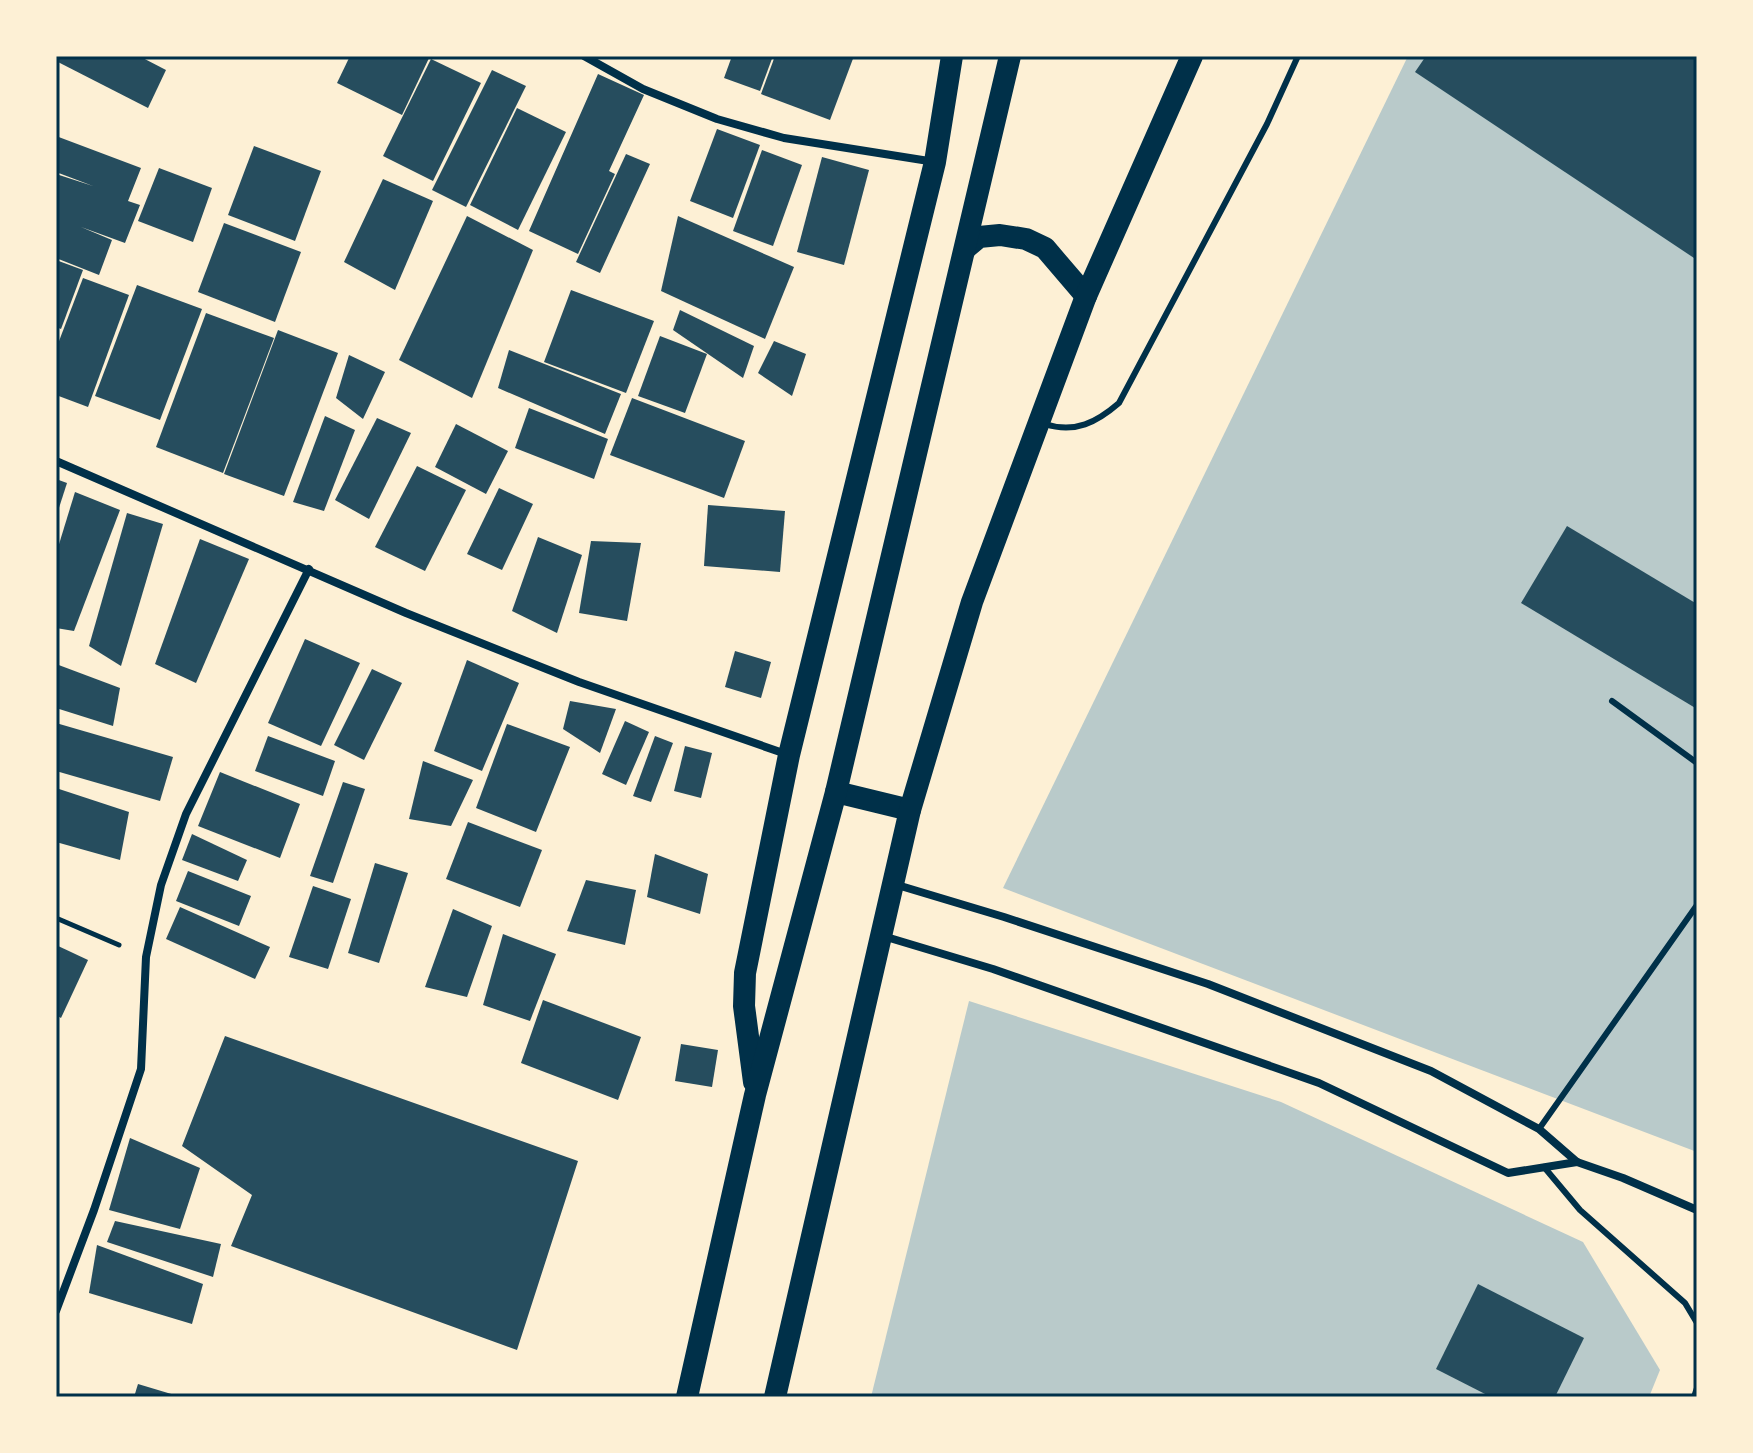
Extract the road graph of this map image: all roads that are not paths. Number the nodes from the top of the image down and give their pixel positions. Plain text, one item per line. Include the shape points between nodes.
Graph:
1 (584, 56) edge
2 (952, 56) edge
3 (1010, 56) edge
4 (1192, 56) edge
5 (1298, 56) edge
6 (935, 162) junction
7 (966, 248) junction
8 (1086, 296) junction
9 (1038, 421) junction
10 (56, 461) edge
11 (309, 569) junction
12 (1612, 701) dead end
13 (789, 755) junction
14 (1697, 763) edge
15 (836, 792) junction
16 (910, 810) junction
17 (893, 884) junction
18 (1697, 905) edge
19 (882, 936) junction
20 (755, 1095) junction
21 (1539, 1129) junction
22 (1577, 1162) junction
23 (1544, 1167) junction
24 (1697, 1210) edge
25 (56, 1311) edge
26 (1697, 1323) edge
27 (1697, 1388) edge
28 (687, 1397) edge
29 (775, 1397) edge
30 (1694, 1397) edge

1 - 6 street via 643,89 717,119 784,138
2 - 6 highway
3 - 7 highway
4 - 8 highway
5 - 9 lane via 1119,403 1101,419 1075,428
6 - 13 highway
7 - 8 highway via 979,237 1026,239 1045,248
7 - 15 highway
8 - 9 highway
9 - 16 highway via 972,602
10 - 11 street
11 - 13 street via 579,682
11 - 25 street via 186,814 161,885 146,957 141,1069
12 - 14 lane
13 - 20 highway via 745,973
15 - 16 highway
15 - 20 highway
16 - 17 highway
17 - 19 highway
17 - 21 street via 1208,984 1431,1071
18 - 21 lane
19 - 23 street via 993,969 1319,1083 1508,1173
19 - 29 highway
20 - 28 highway
21 - 22 street
22 - 23 street
22 - 24 street
23 - 26 lane via 1580,1210 1685,1303
27 - 30 lane

